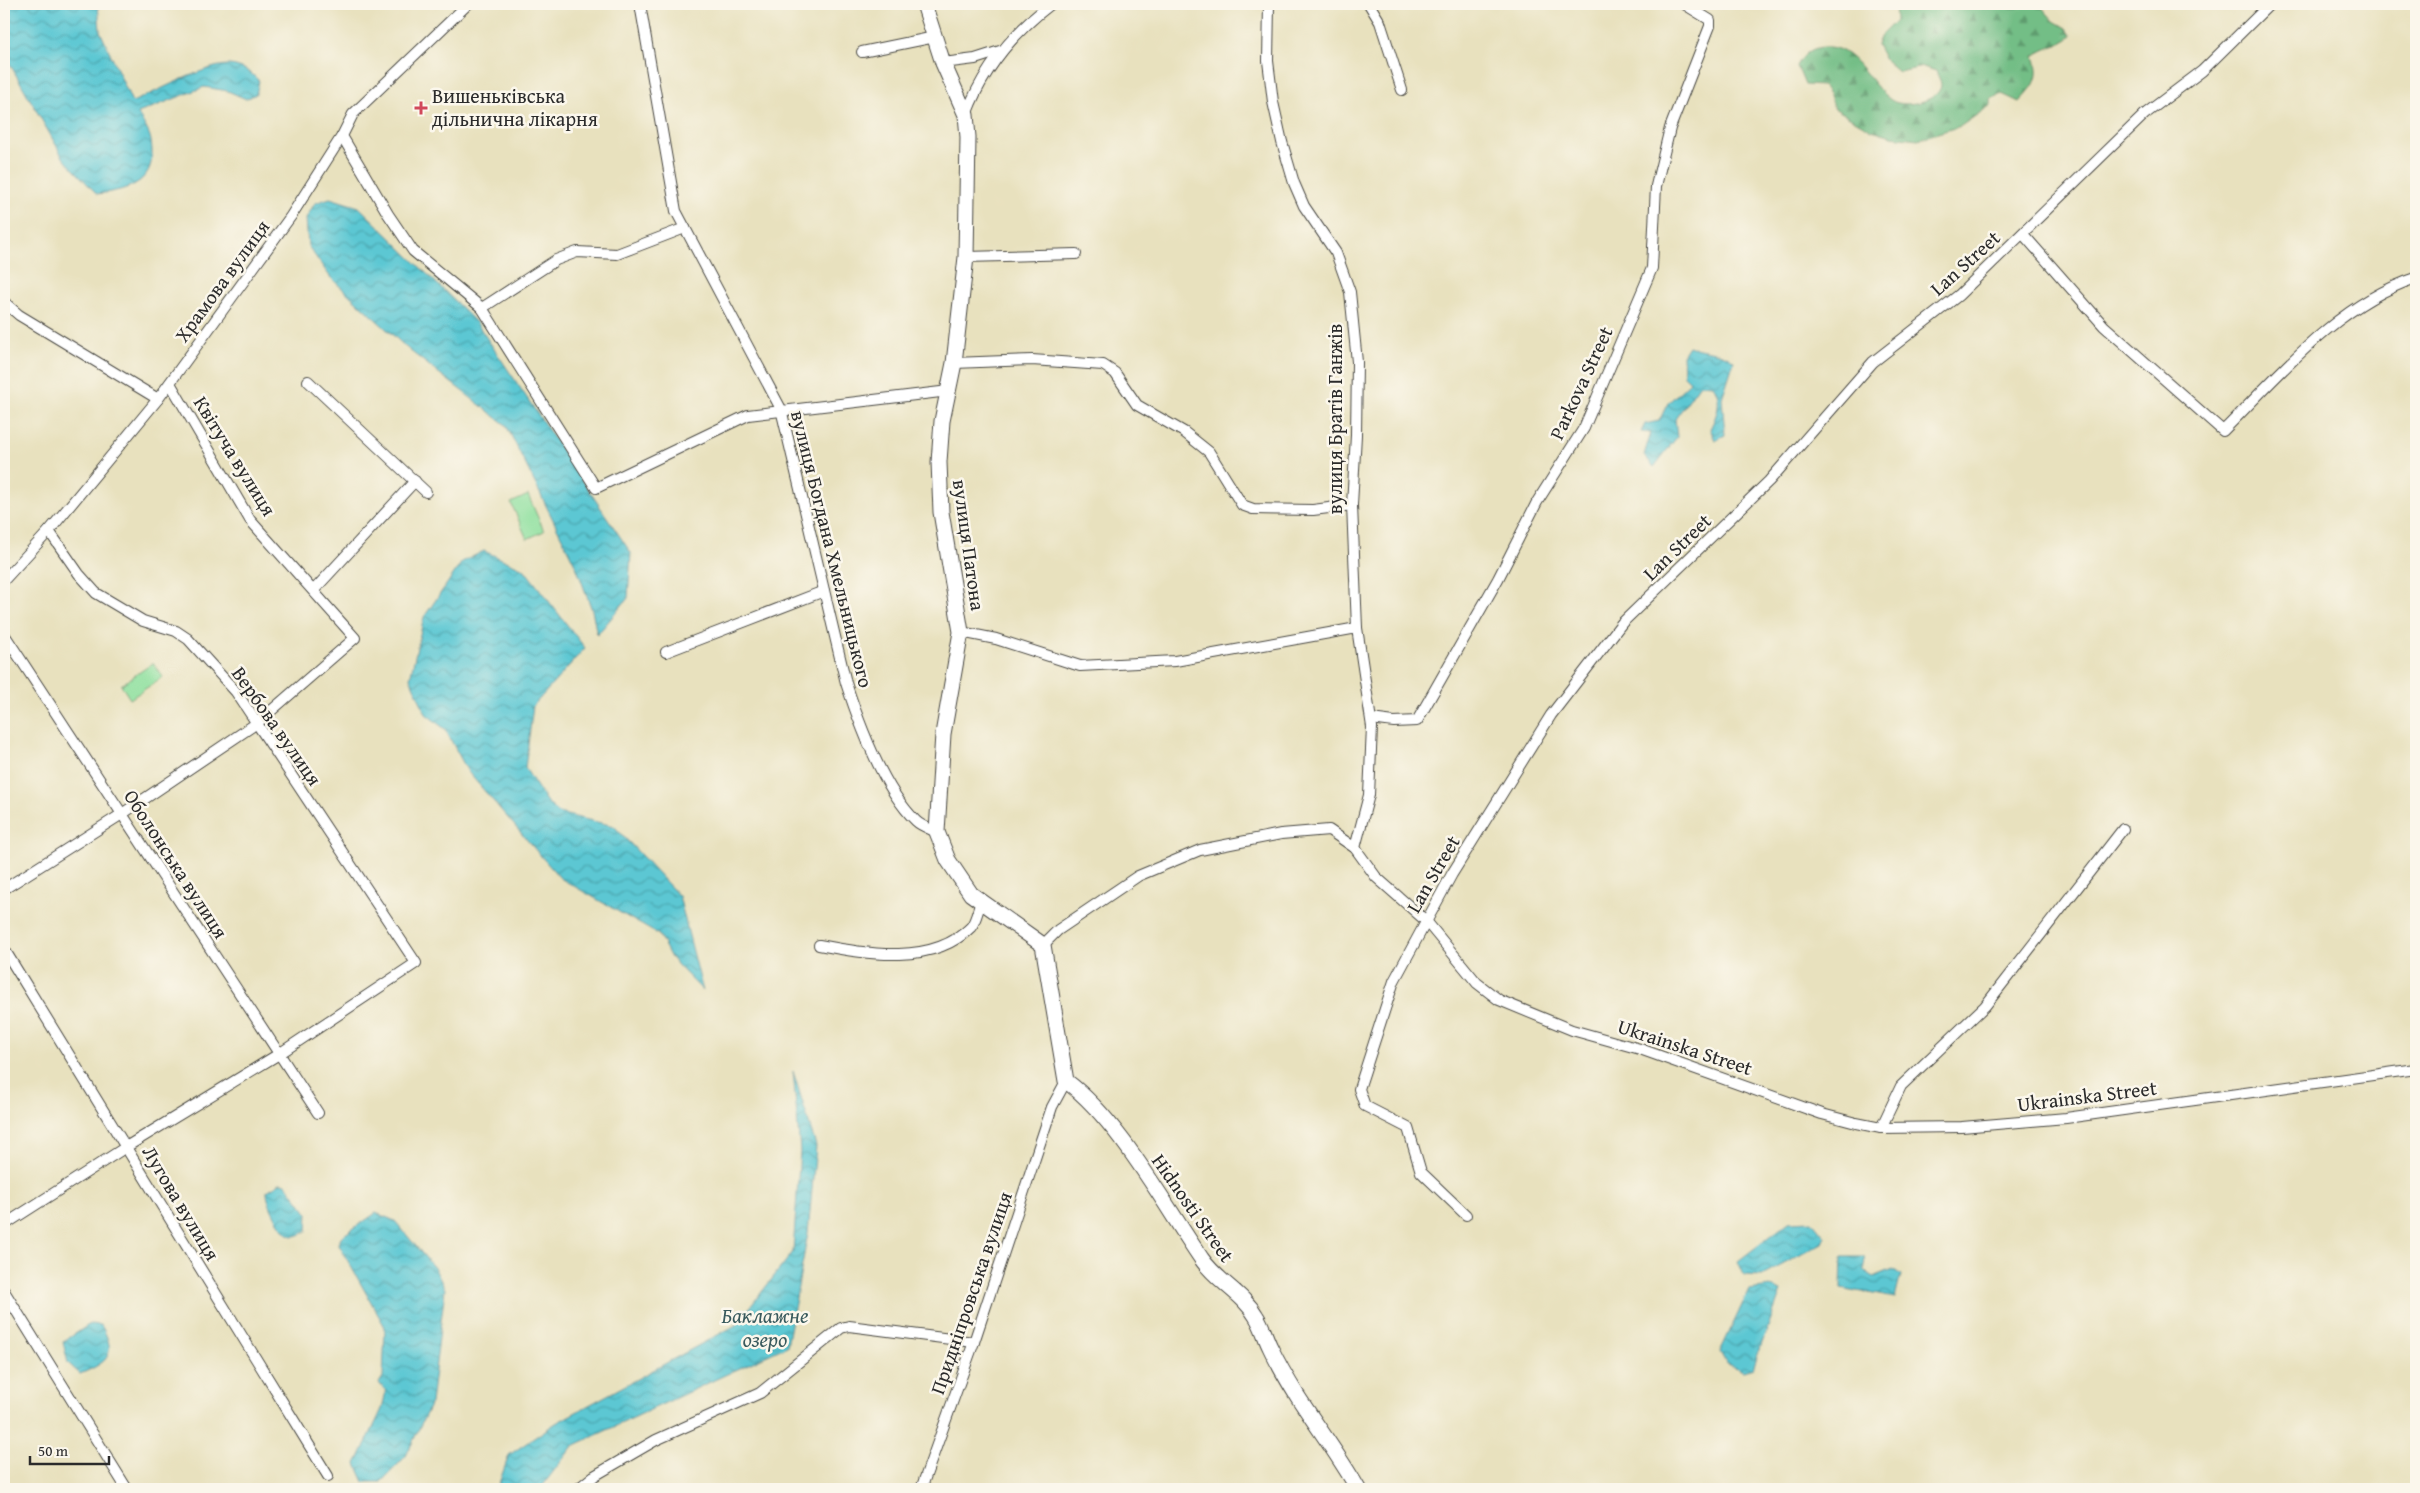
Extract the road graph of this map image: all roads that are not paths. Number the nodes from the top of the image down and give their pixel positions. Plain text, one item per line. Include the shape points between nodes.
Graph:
1 (468, 4) edge
2 (640, 4) edge
3 (924, 4) edge
4 (1051, 4) edge
5 (1269, 4) edge
6 (1369, 4) edge
7 (1684, 4) edge
8 (2270, 4) edge
9 (935, 37) junction
10 (1000, 51) junction
11 (862, 52) dead end
12 (943, 62) junction
13 (1402, 90) dead end
14 (966, 115) junction
15 (342, 136) junction
16 (685, 228) junction
17 (2023, 234) junction
18 (1076, 254) dead end
19 (966, 256) junction
20 (2416, 278) edge
21 (4, 302) edge
22 (482, 308) junction
23 (954, 363) junction
24 (308, 381) dead end
25 (170, 383) junction
26 (948, 390) junction
27 (158, 400) junction
28 (781, 409) junction
29 (415, 481) junction
30 (426, 492) dead end
31 (1352, 505) junction
32 (50, 531) junction
33 (4, 580) edge
34 (314, 590) junction
35 (824, 591) junction
36 (1358, 628) junction
37 (961, 632) junction
38 (4, 634) edge
39 (666, 652) dead end
40 (1371, 719) junction
41 (257, 723) junction
42 (122, 814) junction
43 (2123, 829) dead end
44 (937, 832) junction
45 (1355, 848) junction
46 (4, 889) edge
47 (981, 902) junction
48 (1426, 921) junction
49 (820, 945) dead end
50 (1042, 945) junction
51 (4, 949) edge
52 (279, 1054) junction
53 (2416, 1069) edge
54 (1066, 1081) junction
55 (318, 1114) dead end
56 (1882, 1128) junction
57 (126, 1147) junction
58 (1466, 1215) dead end
59 (4, 1225) edge
60 (4, 1291) edge
61 (974, 1342) junction
62 (328, 1476) dead end
63 (128, 1489) edge
64 (578, 1489) edge
65 (920, 1489) edge
66 (1358, 1489) edge

1 - 15 street, Храмова вулиця via 353,114
2 - 16 street, вулиця Богдана Хмельницького via 676,211
3 - 9 street, вулиця Патона
4 - 10 street
5 - 31 street, вулиця Братів Ганжів via 1268,61 1282,142 1304,206 1336,253 1350,292 1357,362
6 - 13 street via 1380,22
7 - 40 street, Parkova Street via 1710,20 1710,26 1670,128 1658,178 1652,268 1584,428 1537,502 1498,579 1417,721
8 - 17 street, Lan Street via 2202,71 2146,114
9 - 11 street
9 - 12 street, вулиця Патона
10 - 12 street via 975,60
10 - 14 street, вулиця Патона via 973,96
12 - 14 street, вулиця Патона
14 - 19 street, вулиця Патона
15 - 22 street via 414,251
15 - 25 street, Храмова вулиця via 291,216
16 - 22 street via 617,254 577,252 556,260
16 - 28 street, вулиця Богдана Хмельницького
17 - 20 street via 2104,326 2223,431 2328,327 2396,285
17 - 48 street, Lan Street via 1959,295 1873,362 1769,481 1622,623 1551,715
18 - 19 street
19 - 23 street, вулиця Патона
21 - 27 street
22 - 28 street via 596,488 748,415
23 - 26 street, вулиця Патона
23 - 31 street via 1032,360 1102,365 1115,373 1137,405 1184,432 1209,452 1242,504 1253,508 1313,510
24 - 29 street
25 - 27 street, Храмова вулиця
25 - 34 street, Квітуча вулиця via 250,520
26 - 28 street
26 - 37 street, вулиця Патона via 940,453 941,512
27 - 32 street, Храмова вулиця
28 - 35 street, вулиця Богдана Хмельницького
29 - 30 street
29 - 34 street
31 - 36 street, вулиця Братів Ганжів
32 - 33 street, Храмова вулиця
32 - 41 street, Вербова вулиця via 96,593 143,621 176,631 188,639 236,692
34 - 41 street, Квітуча вулиця via 355,638
35 - 39 street
35 - 44 street, вулиця Богдана Хмельницького via 846,683 867,741 897,797 917,823
36 - 37 street via 1175,661 1080,666 996,639
36 - 40 street, вулиця Братів Ганжів
37 - 44 street, вулиця Патона via 944,734
38 - 42 street, Оболонська вулиця
40 - 45 street, вулиця Братів Ганжів via 1369,795
41 - 42 street
41 - 52 street, Вербова вулиця via 416,963
42 - 46 street
42 - 52 street, Оболонська вулиця
43 - 56 street via 1984,1006 1901,1086
44 - 47 street via 958,878
45 - 48 street, Ukrainska Street via 1376,877
45 - 50 street, Ukrainska Street via 1330,830 1281,834 1200,850 1138,876 1058,930
47 - 49 street via 972,926 951,942 920,951 882,955
47 - 50 street
48 - 56 street, Ukrainska Street via 1477,983 1499,1000 1572,1030 1640,1049 1822,1114
48 - 58 street, Lan Street via 1394,981 1359,1089 1365,1106 1408,1128 1421,1172
50 - 54 street
51 - 57 street, Лугова вулиця
52 - 55 street, Оболонська вулиця
52 - 57 street
53 - 56 street, Ukrainska Street via 2066,1118
54 - 61 street, Придніпровська вулиця via 1052,1107
54 - 66 street, Hidnosti Street via 1083,1094 1124,1144 1203,1261 1256,1315 1270,1348 1298,1397
57 - 59 street
57 - 62 street, Лугова вулиця
60 - 63 street
61 - 64 street via 849,1326 841,1328 760,1392 656,1440
61 - 65 street, Придніпровська вулиця

